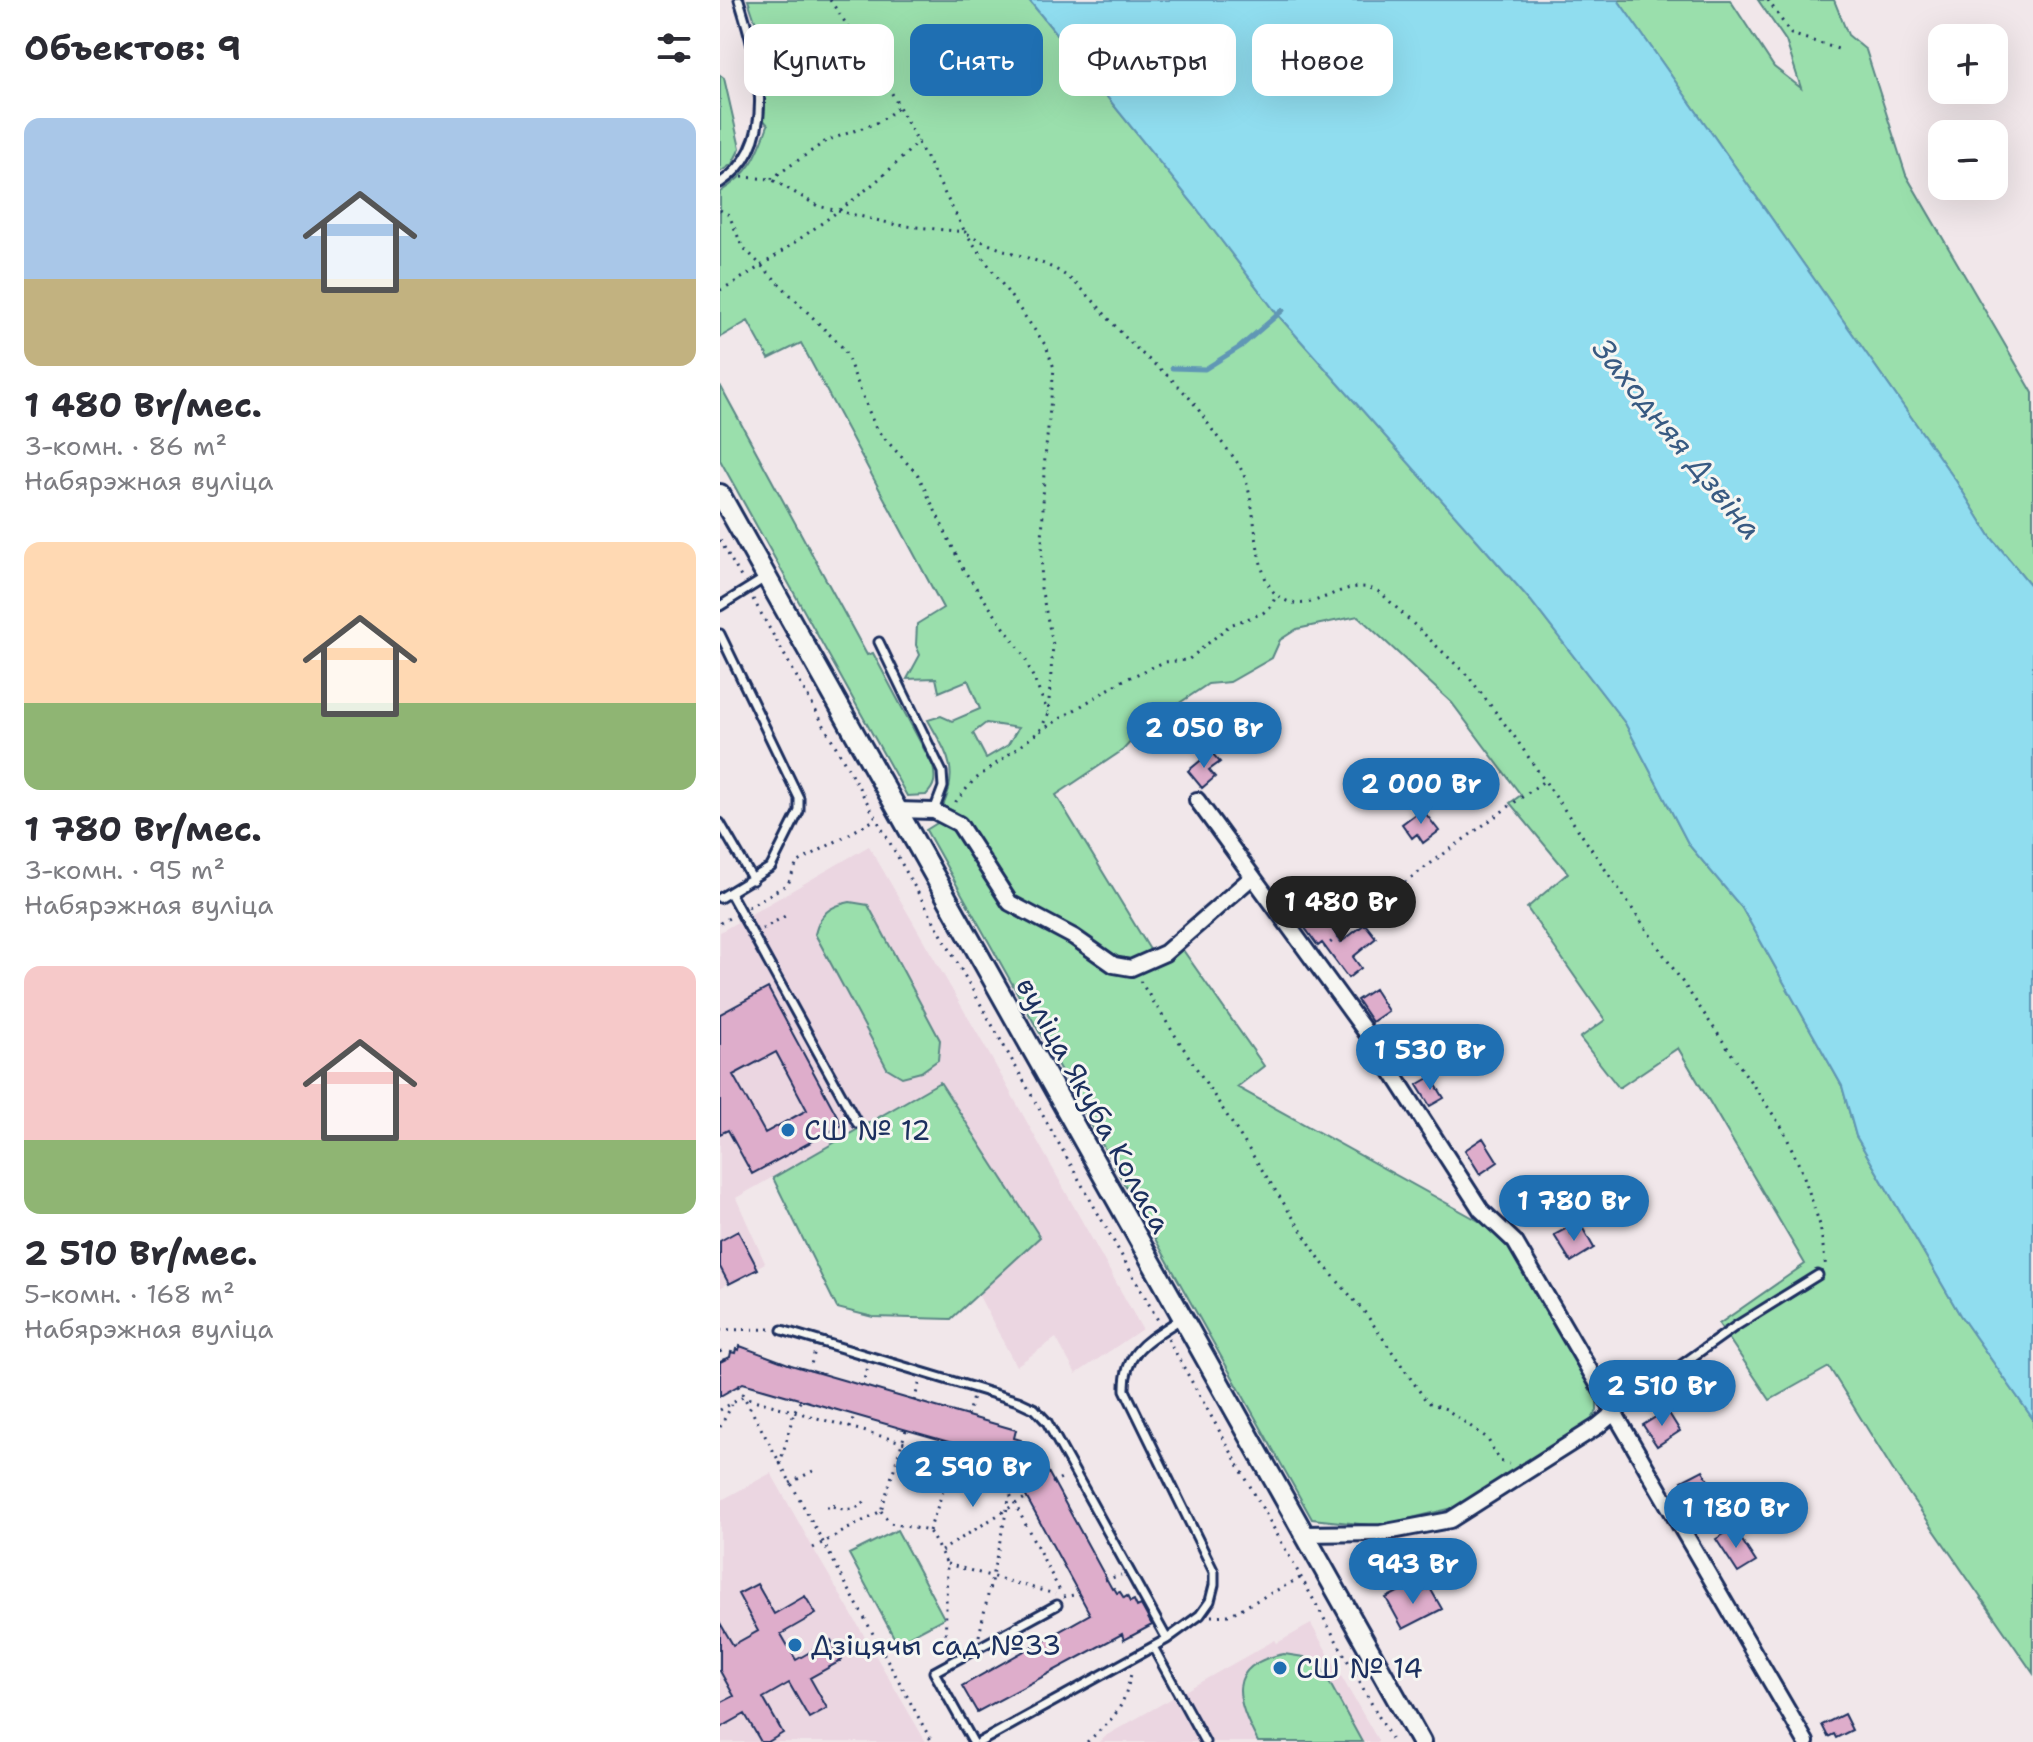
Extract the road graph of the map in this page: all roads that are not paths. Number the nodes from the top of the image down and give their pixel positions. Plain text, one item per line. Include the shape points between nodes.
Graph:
1 (739, 0) edge
2 (720, 183) edge
3 (720, 494) edge
4 (765, 578) junction
5 (720, 606) edge
6 (720, 634) edge
7 (879, 642) dead end
8 (1197, 800) dead end
9 (897, 810) junction
10 (939, 813) junction
11 (720, 823) edge
12 (1251, 878) junction
13 (753, 880) junction
14 (730, 893) junction
15 (720, 898) edge
16 (857, 1123) dead end
17 (1818, 1275) dead end
18 (1182, 1318) junction
19 (782, 1330) road end
20 (1615, 1412) junction
21 (1303, 1534) junction
22 (1057, 1605) dead end
23 (1167, 1639) junction
24 (1153, 1647) junction
25 (973, 1742) edge
26 (980, 1742) edge
27 (1205, 1742) edge
28 (1421, 1742) edge
29 (1806, 1742) edge

1 - 2 lane via 752,44 760,124 750,153
3 - 4 street, вуліца Якуба Коласа
4 - 5 lane
4 - 9 street, вуліца Якуба Коласа
6 - 13 lane via 799,798 799,811 781,852
7 - 10 lane via 942,772
8 - 12 street
9 - 10 street
9 - 18 street, вуліца Якуба Коласа
10 - 12 street via 959,824 1010,903 1114,965 1131,968 1165,953
11 - 13 lane
12 - 20 street via 1373,1042 1481,1210 1515,1242
13 - 14 lane
14 - 15 lane
14 - 16 lane
17 - 20 lane
18 - 21 street, вуліца Якуба Коласа
18 - 23 lane via 1128,1360 1125,1390 1214,1572 1210,1601
19 - 23 lane via 1035,1409
20 - 21 street via 1450,1520 1381,1533
20 - 29 street
21 - 28 street, вуліца Якуба Коласа
22 - 25 lane via 934,1672
23 - 24 lane
24 - 26 lane
24 - 27 lane

